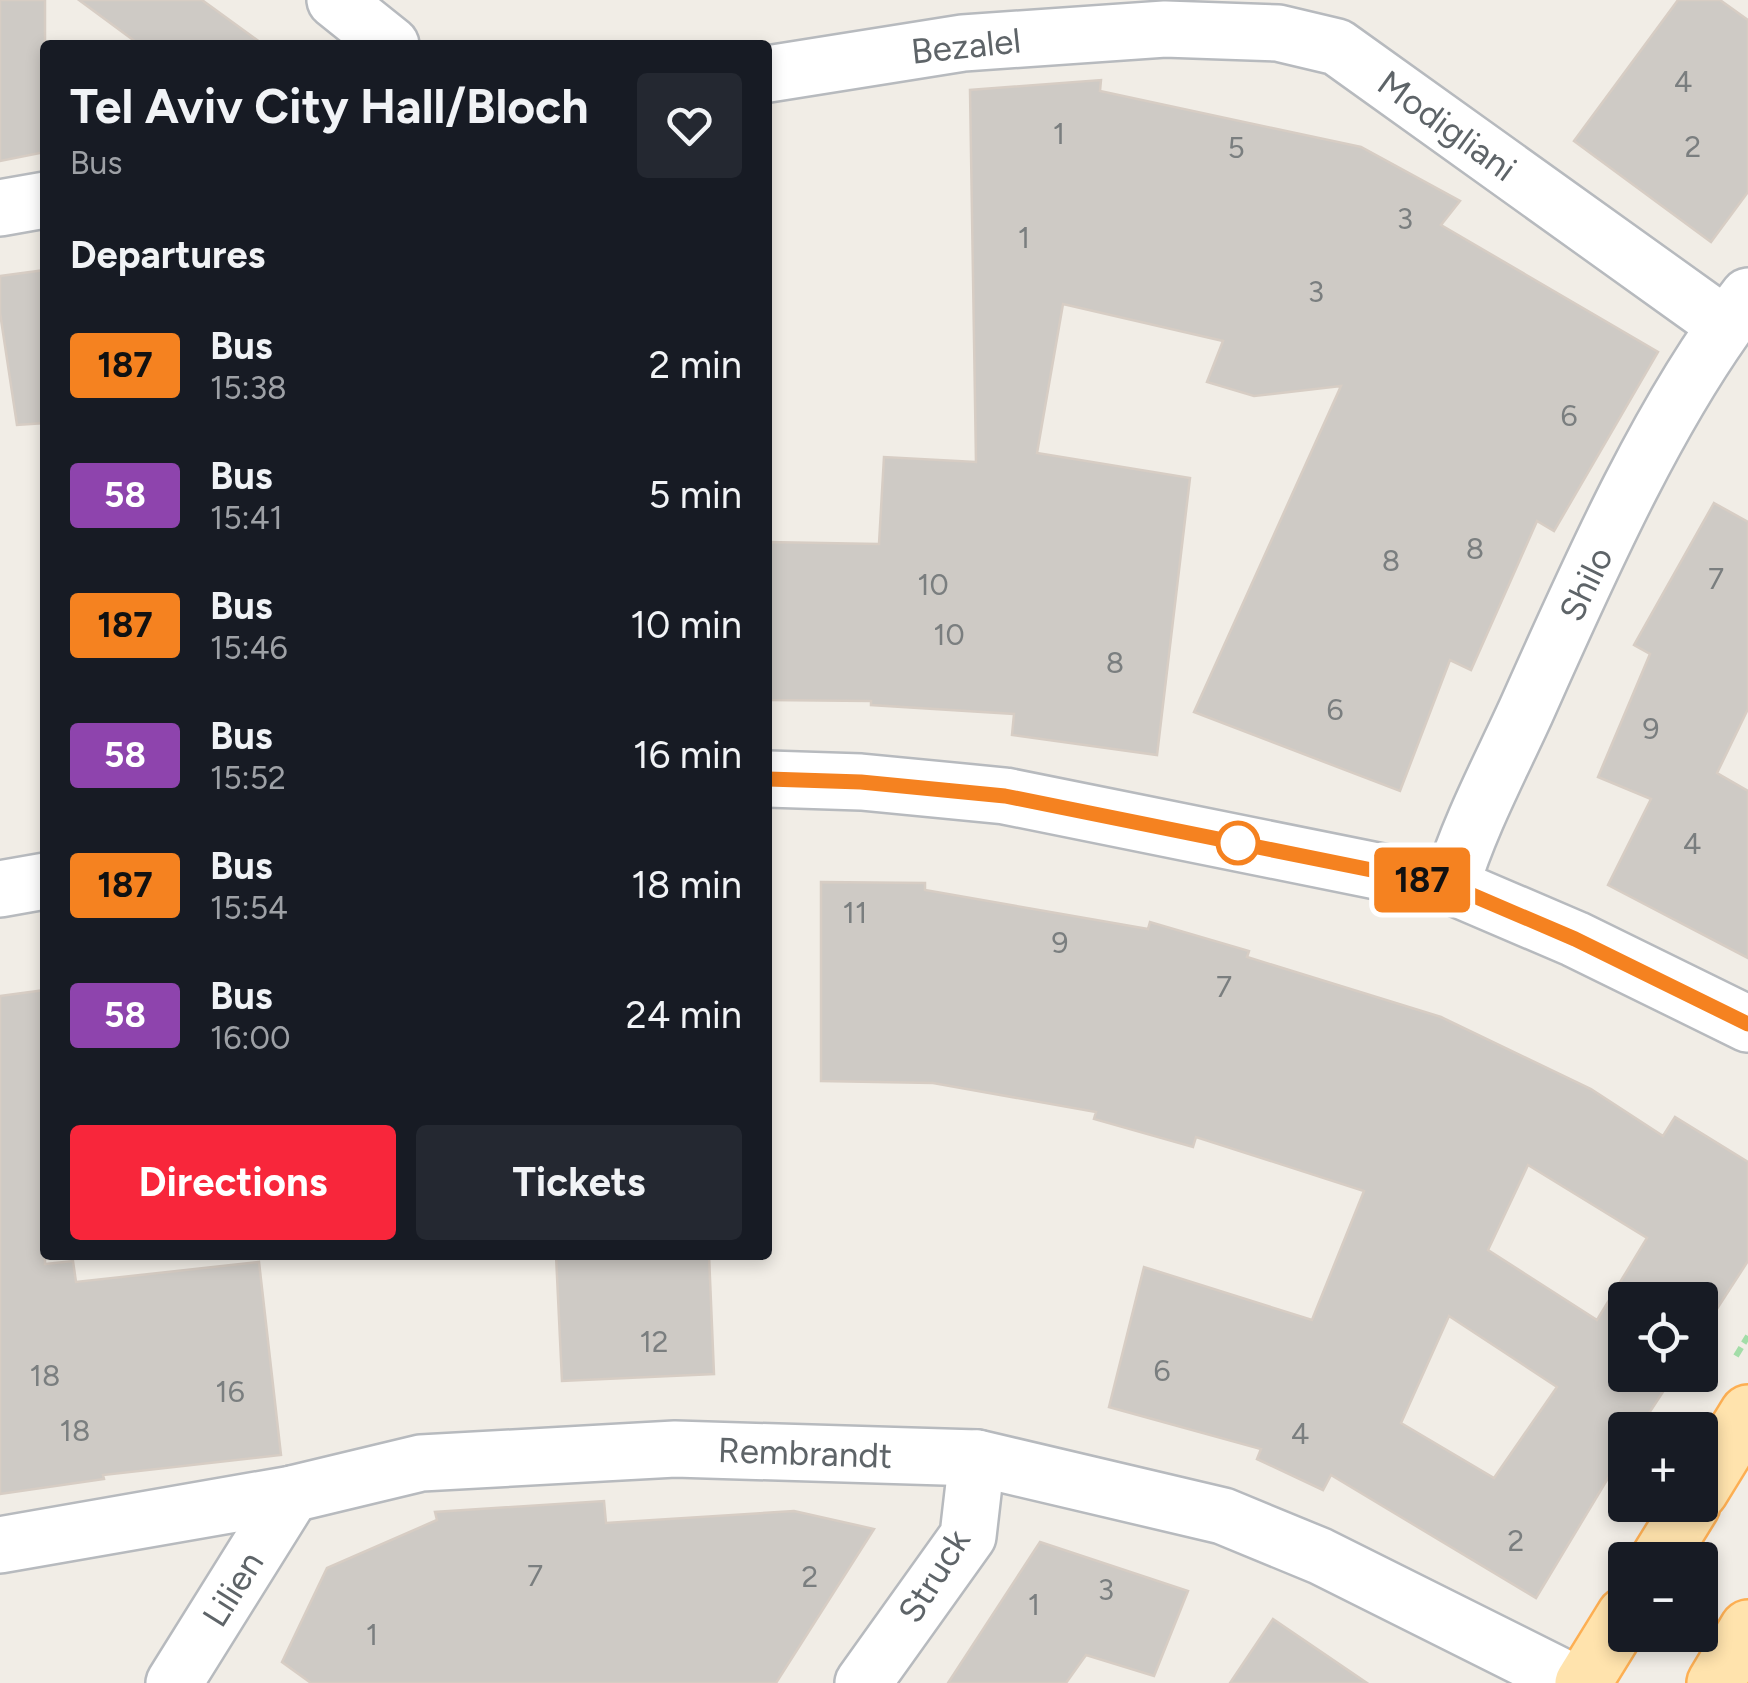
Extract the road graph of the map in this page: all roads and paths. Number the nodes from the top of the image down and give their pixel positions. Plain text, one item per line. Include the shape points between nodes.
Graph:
1 (335, 0) edge
2 (1174, 14) edge
3 (385, 40) edge
4 (772, 73) edge
5 (40, 201) edge
6 (0, 208) edge
7 (1737, 310) edge
8 (772, 779) edge
9 (40, 882) edge
10 (1451, 886) junction
11 (0, 890) edge
12 (1748, 1024) edge
13 (1748, 1412) edge
14 (977, 1458) junction
15 (1718, 1462) edge
16 (292, 1494) junction
17 (0, 1545) edge
18 (1748, 1628) edge
19 (1608, 1642) edge
20 (174, 1683) edge
21 (863, 1683) edge
22 (1574, 1683) edge
23 (1583, 1683) edge
24 (1714, 1683) edge

1 - 3 street
2 - 4 street, Bezalel
2 - 7 street, Modigliani via 1337,47
5 - 6 street
7 - 10 street, Shilo via 1625,503
8 - 10 street via 1005,796
9 - 11 street
10 - 12 street
13 - 15 main road
14 - 16 street, Rembrandt via 616,1452 421,1463
14 - 21 street, Struck via 968,1536
14 - 22 street, Rembrandt via 1223,1516 1320,1556
16 - 17 street, Rembrandt
16 - 20 street, Lilien
18 - 24 main road
19 - 23 main road

